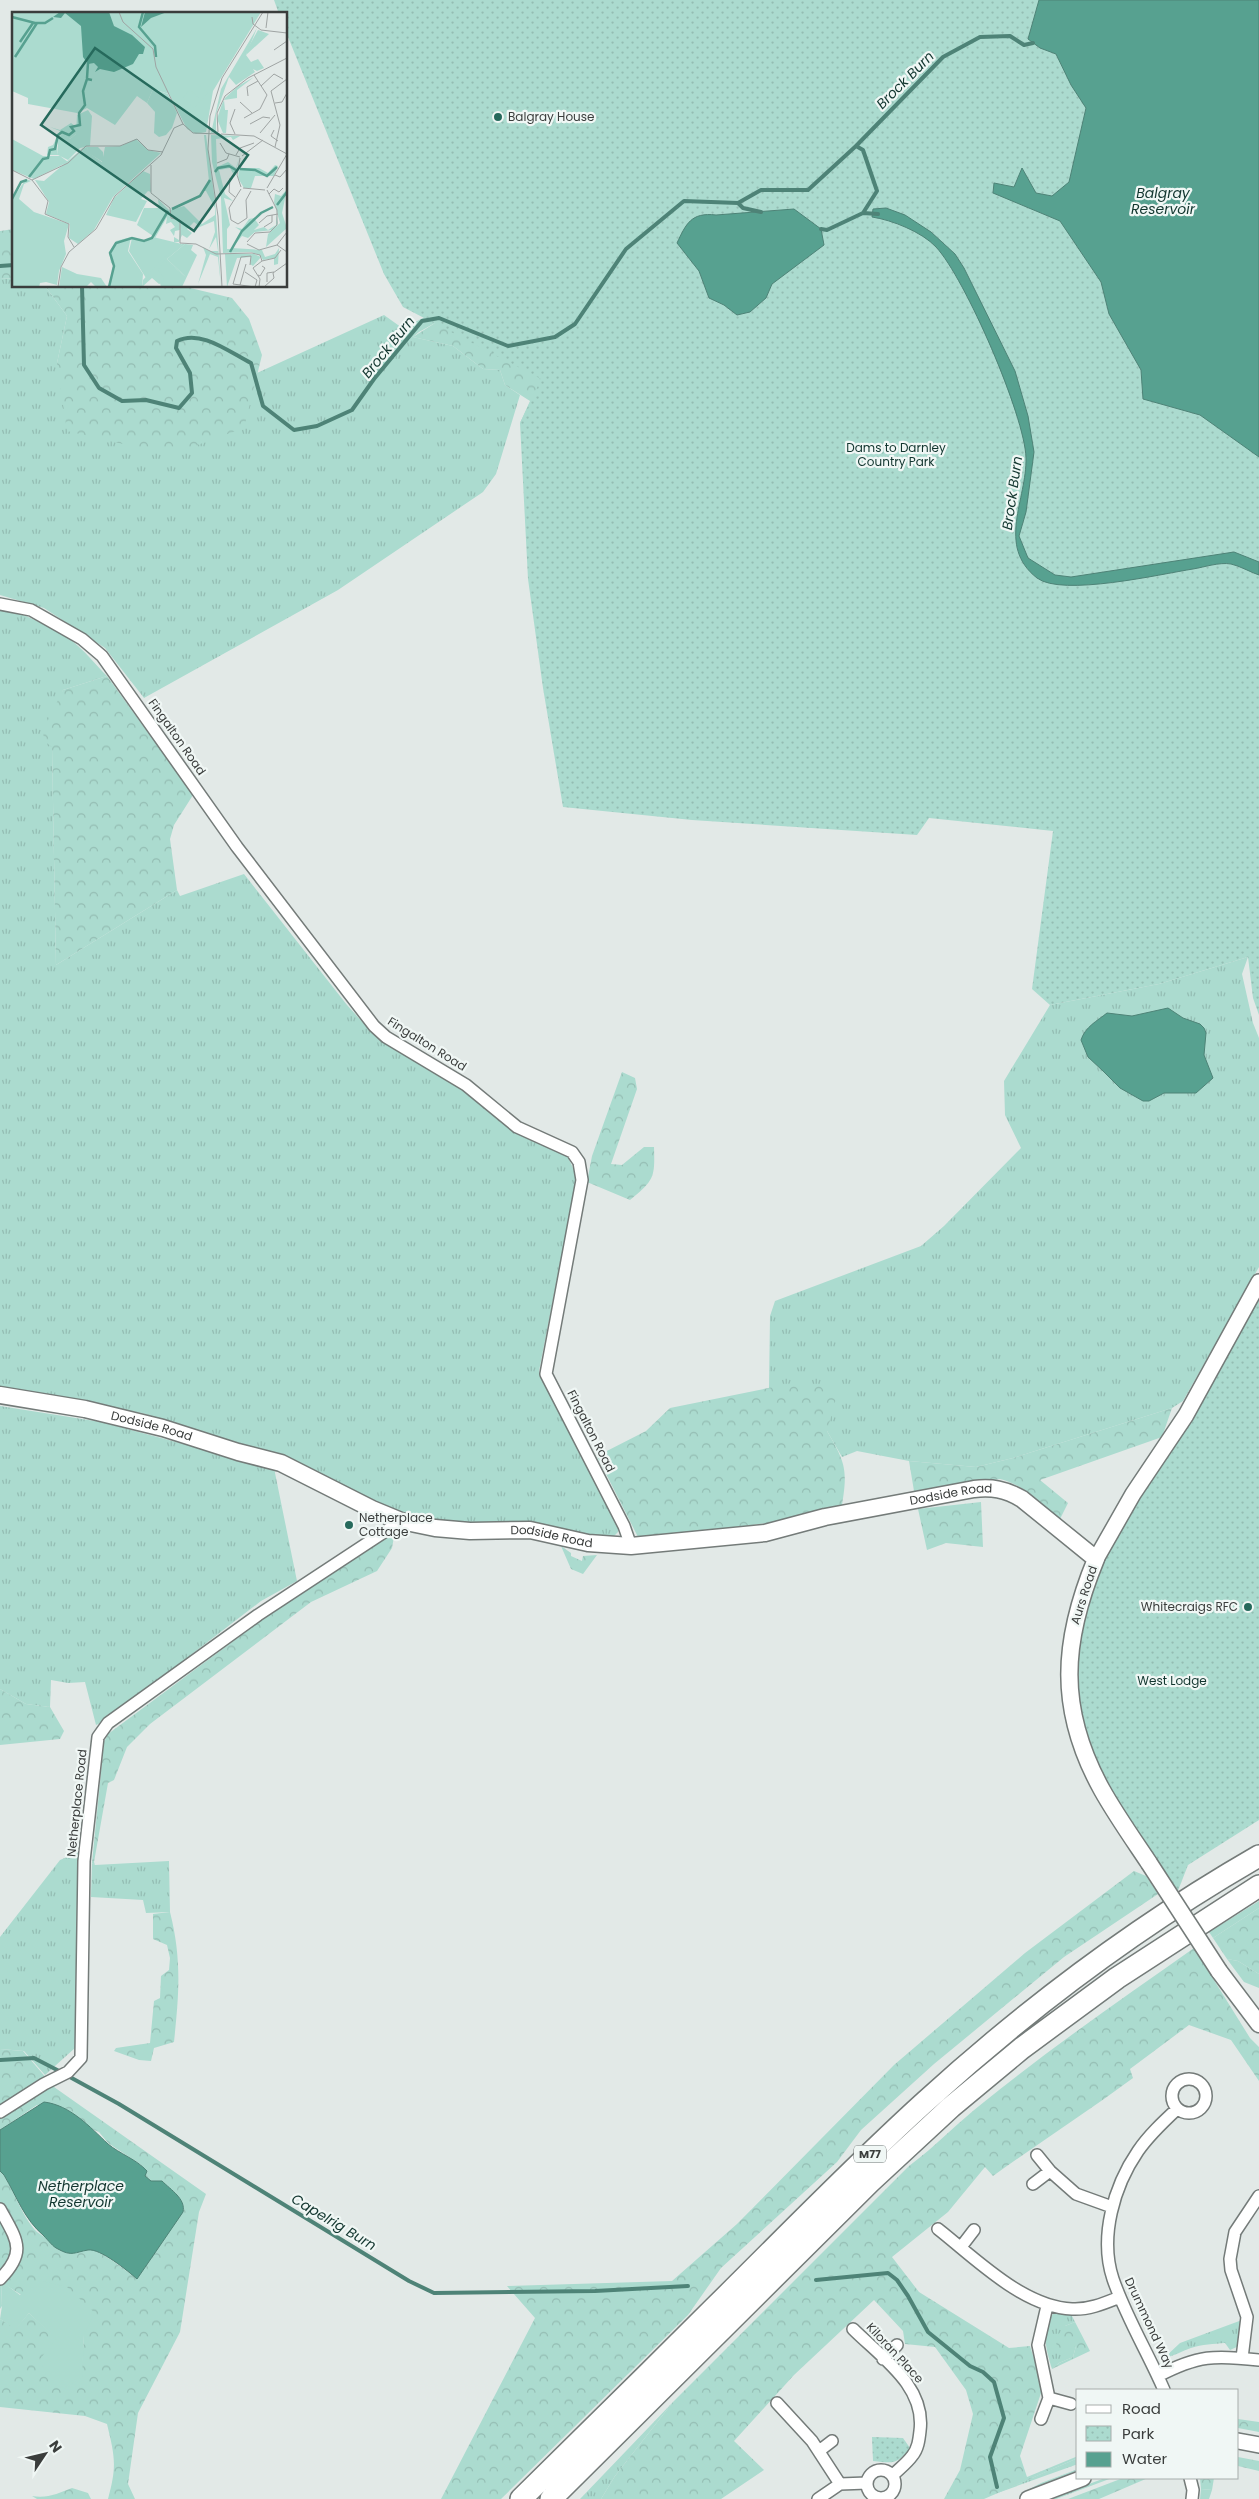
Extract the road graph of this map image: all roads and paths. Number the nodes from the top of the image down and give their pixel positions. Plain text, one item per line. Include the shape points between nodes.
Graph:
1 (0, 604) edge
2 (1259, 1282) edge
3 (0, 1394) edge
4 (401, 1521) junction
5 (631, 1546) junction
6 (1096, 1559) junction
7 (1259, 1856) edge
8 (1259, 1886) edge
9 (1219, 1971) junction
10 (1259, 2004) edge
11 (1259, 2024) edge
12 (1177, 2109) dead end
13 (0, 2112) edge
14 (1037, 2155) dead end
15 (1050, 2171) junction
16 (1033, 2184) dead end
17 (1259, 2196) edge
18 (1112, 2207) junction
19 (0, 2209) edge
20 (938, 2228) dead end
21 (974, 2230) dead end
22 (961, 2247) junction
23 (0, 2279) edge
24 (1120, 2297) junction
25 (1047, 2306) junction
26 (853, 2328) dead end
27 (897, 2345) dead end
28 (1242, 2358) junction
29 (883, 2359) junction
30 (1259, 2360) edge
31 (1158, 2376) junction
32 (1164, 2389) edge
33 (1049, 2398) junction
34 (777, 2403) dead end
35 (1071, 2404) dead end
36 (1041, 2419) dead end
37 (832, 2441) dead end
38 (1239, 2441) edge
39 (1259, 2445) edge
40 (819, 2451) junction
41 (892, 2475) junction
42 (1080, 2479) edge
43 (1190, 2479) edge
44 (867, 2483) junction
45 (840, 2484) junction
46 (521, 2499) edge
47 (551, 2499) edge
48 (818, 2499) edge
49 (1028, 2499) edge
50 (1192, 2499) edge

1 - 5 street, Fingalton Road via 31,610 82,639 102,656 237,848 374,1026 386,1037 466,1085 517,1127 572,1152 579,1162 582,1180 546,1374 624,1526
2 - 6 street, Aurs Road via 1186,1415 1133,1494
3 - 4 main road, Dodside Road via 94,1411 281,1463
4 - 5 main road, Dodside Road via 470,1531 530,1530 588,1544
4 - 13 street, Netherplace Road via 258,1615 108,1722 98,1737 84,1861 81,2058 68,2072
5 - 6 main road, Dodside Road via 765,1533 897,1502 993,1487 1022,1499
6 - 9 main road, Aurs Road, bridge via 1081,1596 1072,1637 1069,1669 1075,1723 1102,1791
7 - 46 highway, M77 via 1118,1946 1042,2002 972,2060 820,2202
8 - 47 highway, M77 via 1102,1988 951,2107 881,2171
9 - 10 main road, Aurs Road via 1238,1991
9 - 11 main road, Aurs Road
12 - 18 street, Drummond Way via 1137,2152 1122,2178
14 - 15 street
15 - 16 street
15 - 18 street via 1076,2194
17 - 28 street via 1235,2232 1230,2258 1247,2318
18 - 24 street, Drummond Way via 1108,2254 1112,2278
19 - 23 street via 17,2246 16,2260
20 - 22 street
21 - 22 street
22 - 25 street via 1012,2286
24 - 25 street via 1073,2310
24 - 31 street, Drummond Way
25 - 33 street via 1038,2345
26 - 29 street, Kiloran Place
27 - 29 street
28 - 30 street
28 - 31 street via 1205,2357 1180,2364
29 - 41 street, Kiloran Place via 912,2388 922,2420 919,2444 913,2456
31 - 32 street, Drummond Way
33 - 35 street
33 - 36 street
34 - 40 street
37 - 40 street
38 - 39 street
40 - 45 street
41 - 44 street via 880,2470 871,2474
41 - 44 street via 895,2489 886,2498 872,2496
42 - 49 street
43 - 50 street
44 - 45 street
45 - 48 street

